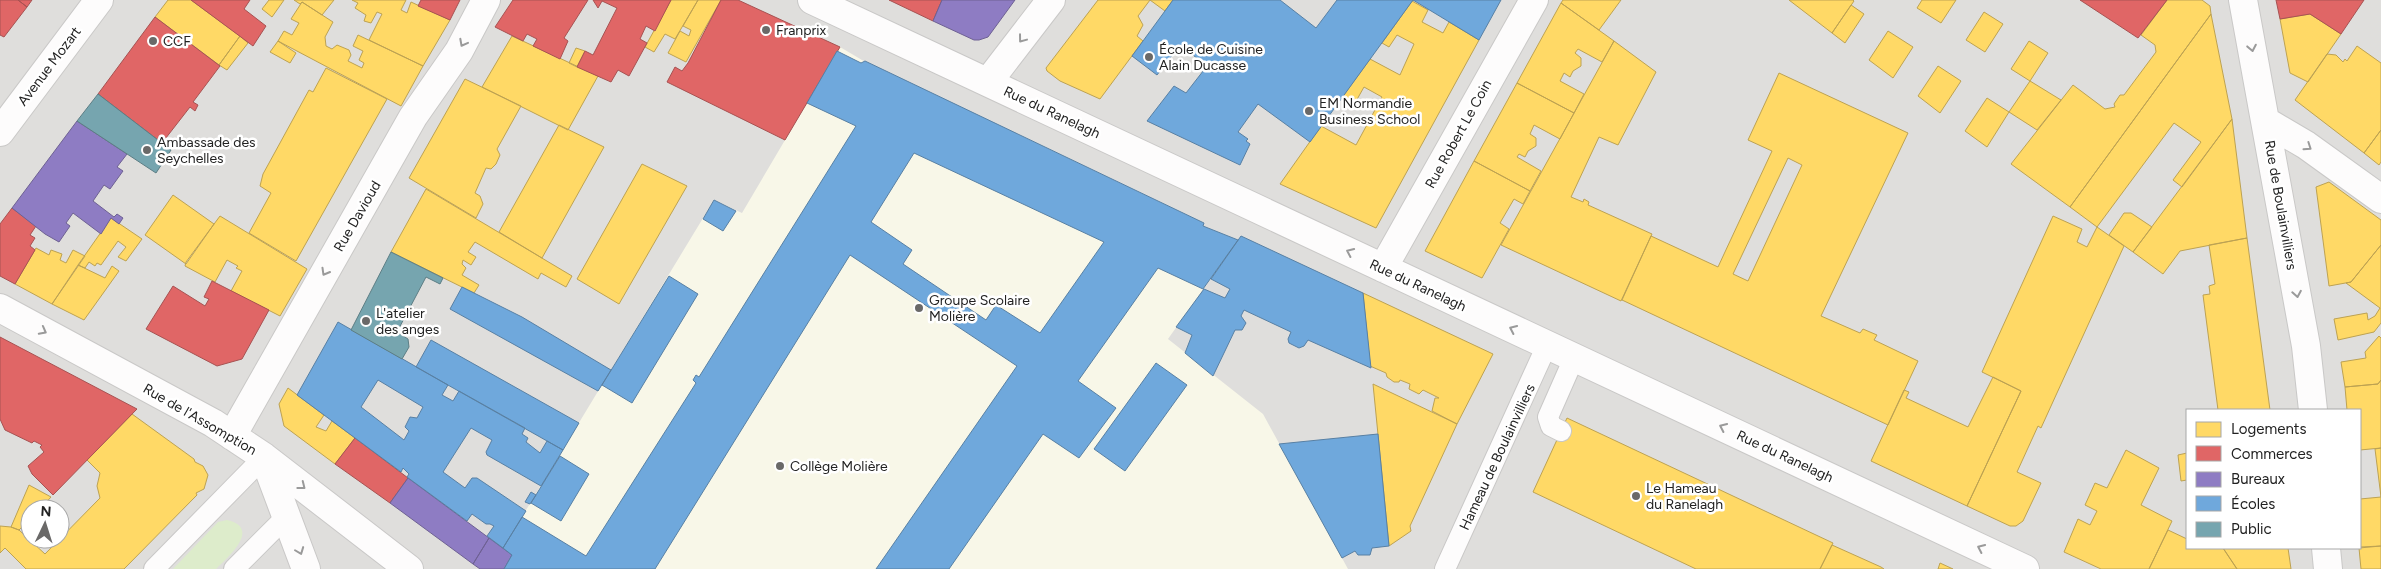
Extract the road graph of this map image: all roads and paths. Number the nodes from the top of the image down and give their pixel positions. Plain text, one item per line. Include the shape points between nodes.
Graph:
1 (99, 0) edge
2 (486, 0) edge
3 (812, 0) edge
4 (1051, 0) edge
5 (1534, 0) edge
6 (2243, 0) edge
7 (988, 82) junction
8 (2267, 122) junction
9 (0, 132) edge
10 (2381, 199) edge
11 (1383, 268) junction
12 (0, 308) edge
13 (1547, 345) junction
14 (1574, 358) junction
15 (2313, 409) edge
16 (1561, 431) dead end
17 (232, 436) junction
18 (264, 457) junction
19 (286, 517) junction
20 (2326, 549) edge
21 (154, 569) edge
22 (234, 569) edge
23 (306, 569) edge
24 (410, 569) edge
25 (1445, 569) edge
26 (2025, 569) edge
27 (2328, 569) edge

1 - 9 street, Avenue Mozart
2 -> 17 street, Rue Davioud via 459,51 413,118
3 - 7 street, Rue du Ranelagh
4 -> 7 street
5 - 11 street, Rue Robert Le Coin
6 -> 8 street, Rue de Boulainvilliers
11 -> 7 street, Rue du Ranelagh
8 -> 10 street
8 -> 15 street, Rue de Boulainvilliers via 2306,346
13 -> 11 street, Rue du Ranelagh
12 -> 17 street, Rue de l'Assomption
13 - 14 street, Rue du Ranelagh
13 - 25 lane, Hameau de Boulainvilliers
14 - 16 lane via 1548,417 1551,426
26 -> 14 street, Rue du Ranelagh
17 - 18 street, Rue de l'Assomption
18 - 19 street
18 - 21 lane
18 -> 24 street, Rue de l'Assomption
19 - 22 lane
19 -> 23 street
20 - 27 street

